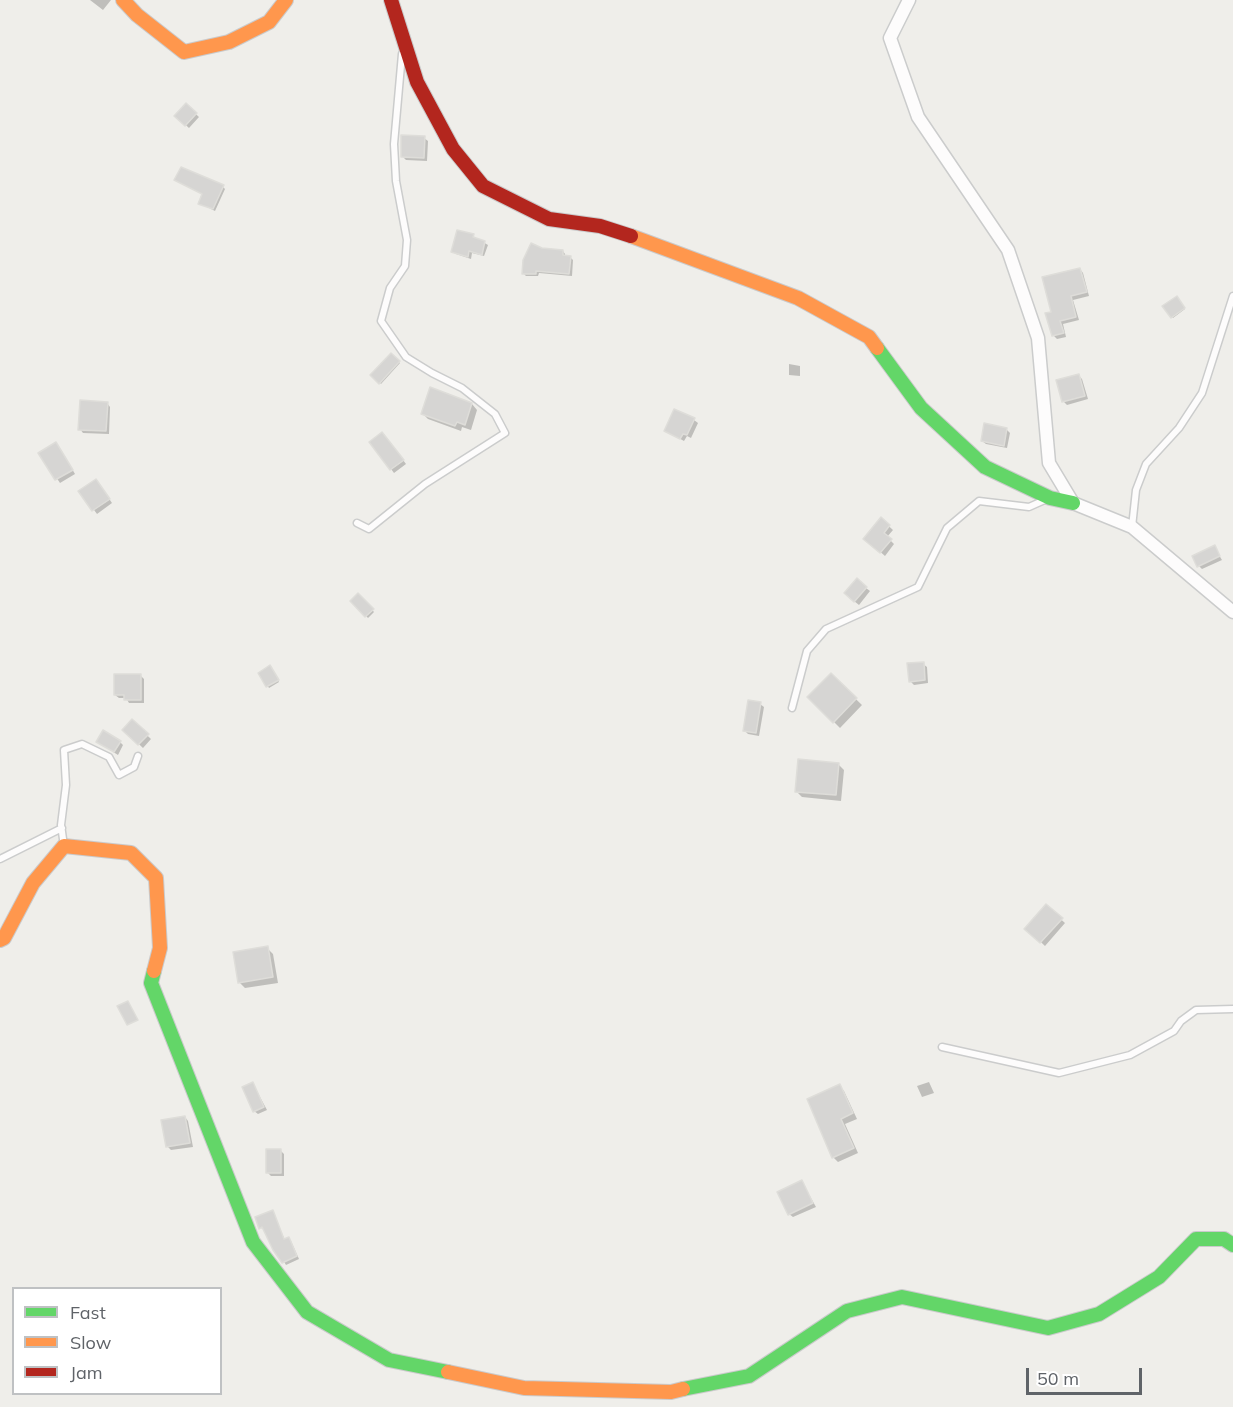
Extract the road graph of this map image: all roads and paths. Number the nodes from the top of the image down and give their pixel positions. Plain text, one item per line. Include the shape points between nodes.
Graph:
1 (123, 0) edge
2 (286, 0) edge
3 (391, 0) edge
4 (909, 0) edge
5 (404, 38) junction
6 (1233, 296) edge
7 (1050, 498) junction
8 (1073, 502) junction
9 (357, 523) dead end
10 (1132, 527) junction
11 (1233, 612) edge
12 (792, 708) dead end
13 (138, 756) dead end
14 (62, 828) junction
15 (64, 846) junction
16 (0, 859) edge
17 (0, 940) edge
18 (1233, 1009) edge
19 (942, 1047) dead end
20 (1233, 1245) edge

1 - 2 street via 184,52 229,42 269,22
3 - 5 street
4 - 8 street via 890,38 918,117 1008,250 1038,338 1049,463
5 - 7 street via 417,82 453,148 483,186 549,219 600,226 730,271 798,298 859,331 869,337 921,408 984,467
5 - 9 lane via 394,144 407,240 405,266 390,288 381,321 406,357 462,388 495,414 505,433 425,484 369,529
6 - 10 lane via 1202,393 1179,428 1146,464 1136,490
7 - 8 street
7 - 12 lane via 1029,507 979,501 946,528 918,587 826,629 807,651
8 - 10 street
10 - 11 street
13 - 14 lane via 134,767 119,775 109,758 81,744 64,750
14 - 15 lane
14 - 16 lane
15 - 17 street via 33,883
15 - 20 street via 131,853 156,879 160,948 151,983 254,1242 307,1312 389,1360 524,1388 671,1392 749,1376 847,1311 902,1297 1048,1328 1099,1314 1159,1277 1196,1239 1224,1239
18 - 19 lane via 1196,1010 1174,1031 1130,1055 1059,1073

